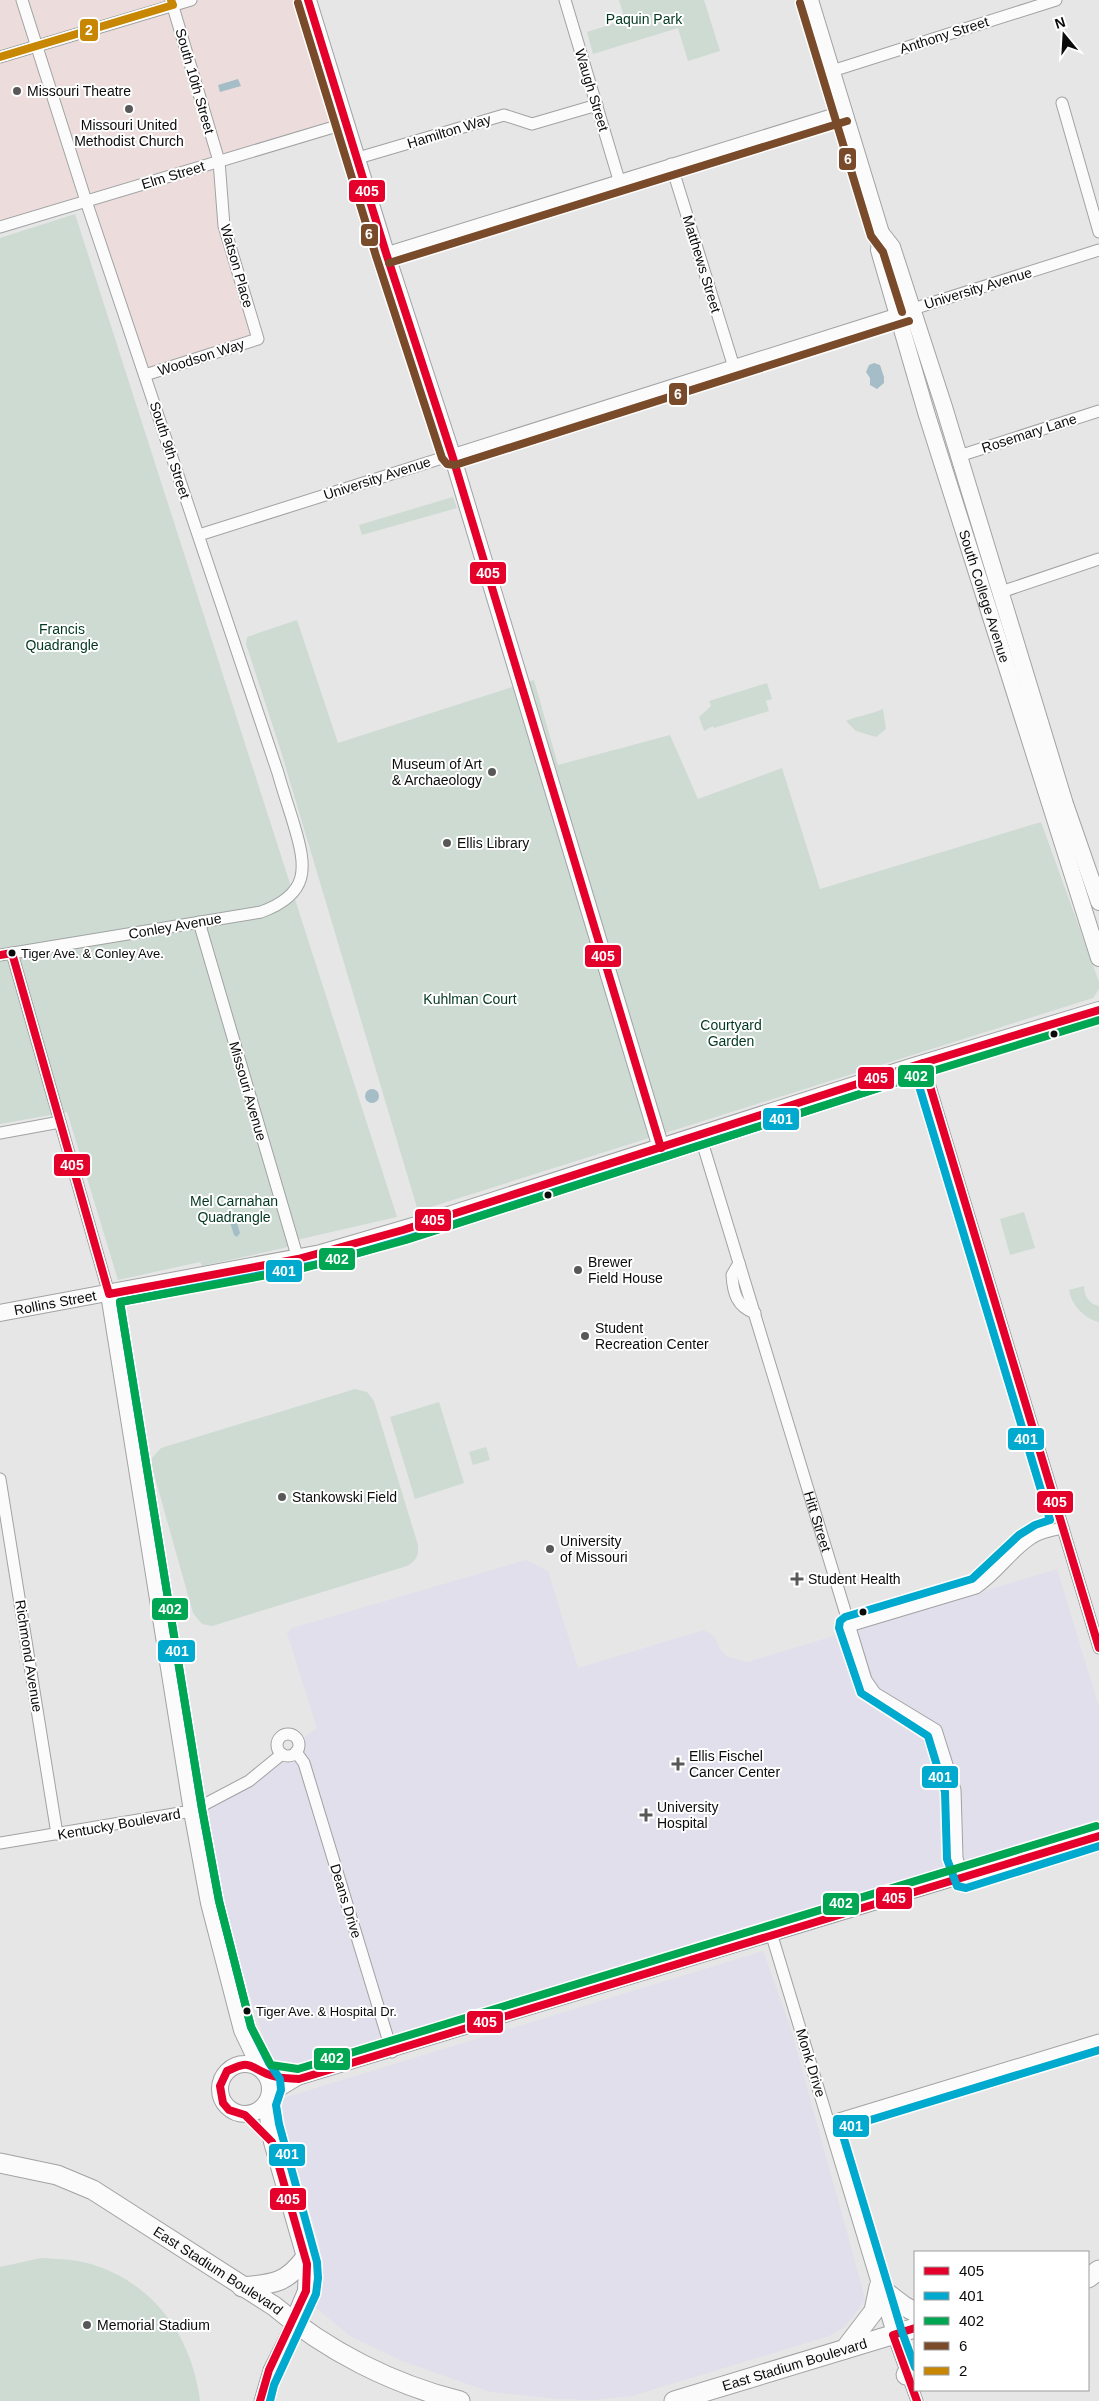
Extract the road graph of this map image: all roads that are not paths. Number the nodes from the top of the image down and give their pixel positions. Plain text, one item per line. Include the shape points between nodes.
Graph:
1 (22, 0) edge
2 (191, 0) edge
3 (308, 0) edge
4 (565, 0) edge
5 (810, 0) edge
6 (1056, 0) edge
7 (172, 3) edge
8 (37, 46) junction
9 (0, 57) edge
10 (832, 71) junction
11 (1062, 103) dead end
12 (597, 105) junction
13 (844, 111) junction
14 (347, 123) junction
15 (358, 158) junction
16 (219, 162) junction
17 (671, 164) junction
18 (619, 180) junction
19 (86, 201) junction
20 (0, 227) edge
21 (1099, 232) edge
22 (1099, 250) edge
23 (386, 253) junction
24 (904, 311) junction
25 (258, 339) joint
26 (734, 364) junction
27 (145, 375) junction
28 (1099, 411) edge
29 (452, 454) junction
30 (959, 456) junction
31 (199, 535) junction
32 (1099, 559) edge
33 (1001, 592) junction
34 (1093, 868) edge
35 (288, 898) joint
36 (1099, 902) edge
37 (199, 922) junction
38 (6, 954) edge
39 (1099, 958) edge
40 (1099, 1010) edge
41 (923, 1063) junction
42 (60, 1122) junction
43 (0, 1133) edge
44 (700, 1135) junction
45 (661, 1148) junction
46 (298, 1259) junction
47 (108, 1294) junction
48 (0, 1313) edge
49 (0, 1479) edge
50 (2, 1506) edge
51 (1063, 1528) junction
52 (849, 1626) junction
53 (1099, 1648) edge
54 (296, 1752) junction
55 (282, 1754) junction
56 (192, 1812) junction
57 (57, 1834) junction
58 (1099, 1836) edge
59 (0, 1844) edge
60 (963, 1878) junction
61 (772, 1936) junction
62 (242, 2030) junction
63 (1099, 2040) edge
64 (392, 2052) junction
65 (235, 2066) junction
66 (263, 2071) junction
67 (299, 2079) junction
68 (268, 2101) junction
69 (245, 2115) junction
70 (829, 2122) junction
71 (272, 2142) junction
72 (0, 2163) edge
73 (305, 2258) junction
74 (1099, 2270) edge
75 (1089, 2278) edge
76 (242, 2286) junction
77 (879, 2287) junction
78 (914, 2311) edge
79 (293, 2322) junction
80 (914, 2328) edge
81 (893, 2334) junction
82 (845, 2349) junction
83 (914, 2359) edge
84 (906, 2375) junction
85 (260, 2401) edge
86 (460, 2401) edge
87 (674, 2401) edge
88 (917, 2401) edge

1 - 8 street, South 9th Street
2 - 7 street
3 - 14 street
4 - 12 street, Waugh Street
5 - 10 street, South College Avenue
6 - 10 street, Anthony Street
7 - 8 street
7 - 16 street, South 10th Street
8 - 9 street
8 - 19 street, South 9th Street
10 - 13 street, South College Avenue
11 - 21 street
12 - 15 street, Hamilton Way via 532,124 504,115
12 - 18 street, Waugh Street
13 - 17 street
13 - 24 street, South College Avenue via 881,233 892,247
14 - 15 street
14 - 16 street, Elm Street
15 - 23 street
16 - 19 street, Elm Street
16 - 25 street, Watson Place via 224,226
17 - 18 street
17 - 26 street, Matthews Street
18 - 23 street
19 - 20 street, Elm Street
19 - 27 street, South 9th Street
22 - 24 street, University Avenue
23 - 29 street
24 - 26 street, University Avenue
24 - 30 street, South College Avenue
24 - 39 street, South College Avenue via 926,412
25 - 27 street, Woodson Way
26 - 29 street, University Avenue
27 - 31 street, South 9th Street
28 - 30 street, Rosemary Lane
29 - 31 street, University Avenue
29 - 45 street
30 - 33 street, South College Avenue
31 - 35 street, South 9th Street via 302,853 304,867 298,885
32 - 33 street
33 - 34 street, South College Avenue
34 - 36 street, South College Avenue
35 - 37 street, Conley Avenue via 261,912
37 - 38 street, Conley Avenue
37 - 46 street, Missouri Avenue
38 - 42 street
40 - 41 street, Rollins Street
41 - 44 street, Rollins Street
41 - 51 street
42 - 43 street
42 - 47 street
44 - 45 street, Rollins Street
44 - 52 street, Hitt Street
45 - 46 street, Rollins Street
46 - 47 street, Rollins Street
47 - 48 street, Rollins Street
47 - 56 street
49 - 50 street, Richmond Avenue
50 - 57 street, Richmond Avenue
51 - 52 street via 1034,1536 991,1578 976,1588
51 - 53 street
52 - 60 street, Hitt Street via 869,1687 936,1730 955,1790 957,1858
54 - 55 street via 290,1756
54 - 55 street via 299,1741 287,1733 277,1742
54 - 64 street, Deans Drive via 304,1763
55 - 56 street, Kentucky Boulevard via 249,1781
56 - 57 street, Kentucky Boulevard
56 - 62 street via 209,1903
57 - 59 street, Kentucky Boulevard
58 - 60 street
60 - 61 street
61 - 64 street
61 - 70 street, Monk Drive
62 - 65 street
62 - 66 street
63 - 70 street
64 - 67 street
65 - 66 street via 252,2065
65 - 69 street via 222,2078 220,2095 230,2110
66 - 67 street via 278,2078
66 - 68 street via 271,2089
67 - 68 street
68 - 69 street via 253,2114
68 - 71 street
69 - 71 street
70 - 77 street, Monk Drive
71 - 73 street
72 - 76 main road, East Stadium Boulevard via 50,2173 93,2190
73 - 76 main road via 281,2281
73 - 79 street via 306,2291
74 - 75 main road
76 - 79 main road, East Stadium Boulevard
77 - 78 main road
77 - 81 street, Monk Drive
77 - 82 main road via 874,2311
79 - 85 street via 269,2370
79 - 86 main road, East Stadium Boulevard via 375,2370
80 - 81 main road, East Stadium Boulevard
81 - 82 main road, East Stadium Boulevard
81 - 84 street, Monk Drive
82 - 87 main road, East Stadium Boulevard
83 - 84 main road
84 - 88 street, Monk Drive

